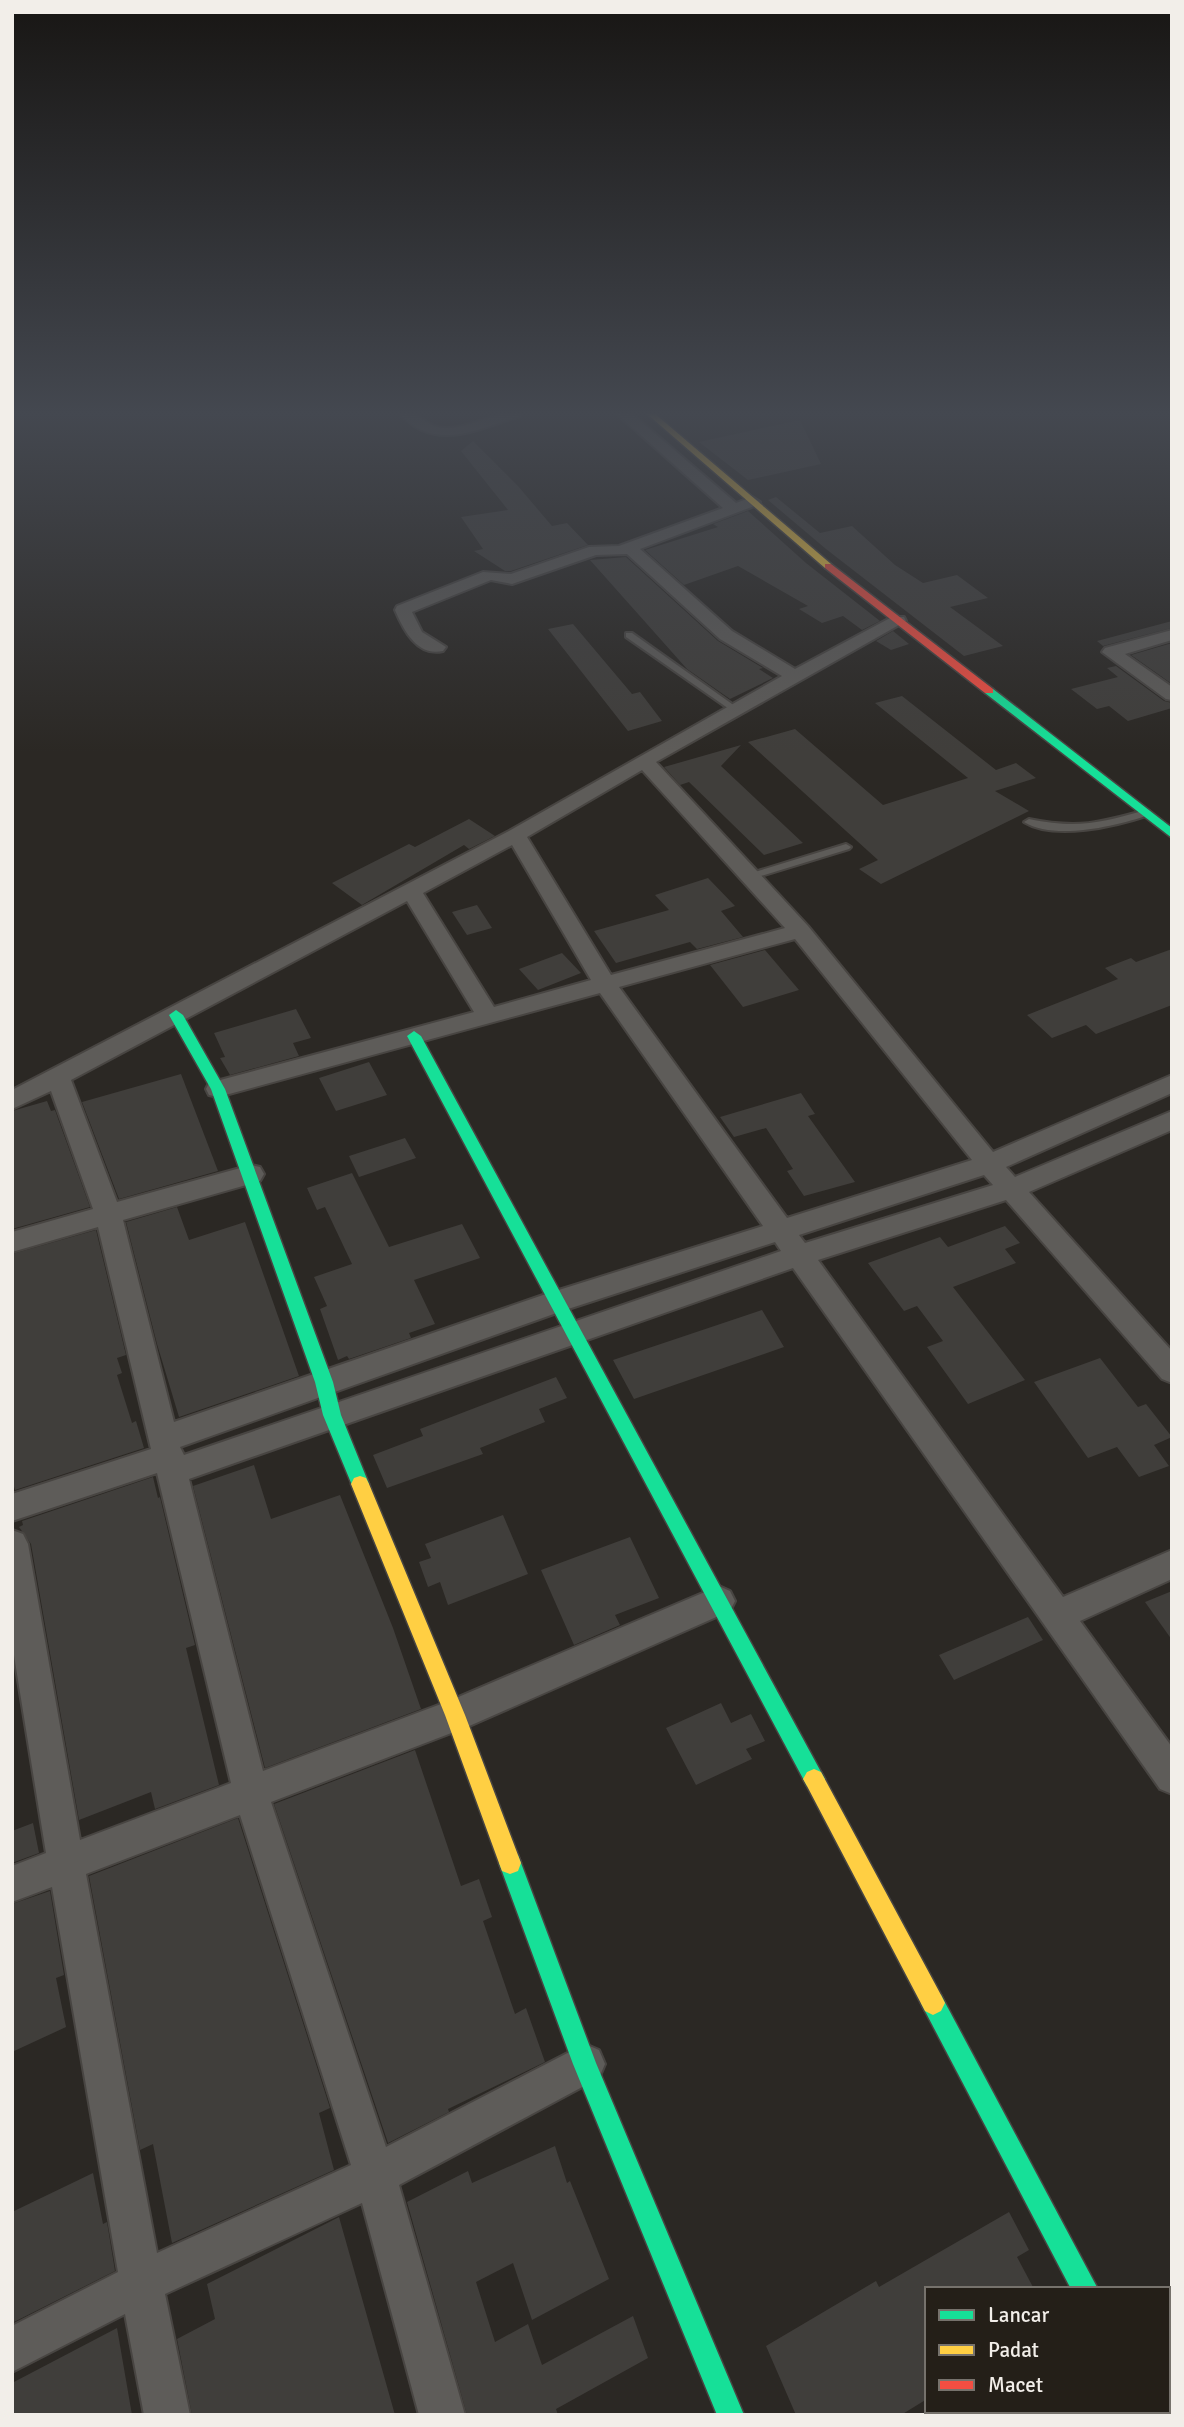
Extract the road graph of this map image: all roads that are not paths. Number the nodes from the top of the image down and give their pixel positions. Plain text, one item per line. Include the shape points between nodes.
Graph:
1 (688, 526) edge
2 (782, 526) edge
3 (630, 548) junction
4 (898, 621) junction
5 (629, 635) dead end
6 (1172, 635) edge
7 (437, 647) dead end
8 (794, 676) junction
9 (1171, 694) edge
10 (735, 709) junction
11 (645, 762) junction
12 (1146, 813) junction
13 (1029, 822) dead end
14 (1172, 834) edge
15 (516, 835) junction
16 (846, 847) dead end
17 (748, 877) junction
18 (410, 889) junction
19 (800, 931) junction
20 (605, 984) junction
21 (176, 1015) junction
22 (488, 1016) junction
23 (414, 1036) junction
24 (58, 1078) junction
25 (1172, 1083) edge
26 (218, 1089) junction
27 (12, 1101) edge
28 (1172, 1120) edge
29 (989, 1164) junction
30 (251, 1174) junction
31 (1012, 1189) junction
32 (108, 1214) junction
33 (779, 1230) junction
34 (12, 1242) edge
35 (798, 1256) junction
36 (556, 1302) junction
37 (574, 1332) junction
38 (1172, 1371) edge
39 (324, 1382) junction
40 (332, 1415) junction
41 (169, 1455) junction
42 (12, 1508) edge
43 (12, 1544) edge
44 (1172, 1564) edge
45 (719, 1601) junction
46 (1056, 1616) junction
47 (455, 1715) junction
48 (1172, 1777) edge
49 (251, 1794) junction
50 (66, 1864) junction
51 (12, 1884) edge
52 (585, 2064) junction
53 (375, 2175) junction
54 (141, 2283) junction
55 (1085, 2287) edge
56 (12, 2350) edge
57 (167, 2415) edge
58 (442, 2415) edge
59 (731, 2415) edge

1 - 3 street
2 - 4 street
3 - 7 street via 595,550 512,579 489,575 402,610 415,635
3 - 8 street via 726,635
4 - 8 street
4 - 12 street
5 - 10 lane
6 - 9 street via 1111,652
8 - 10 street
10 - 11 street
11 - 15 street
11 - 17 street
12 - 13 lane via 1085,829
12 - 14 street
15 - 18 street
15 - 20 street
16 - 17 lane
17 - 19 street
18 - 21 street
18 - 22 street
19 - 20 street
19 - 29 street
20 - 22 street
20 - 33 street
21 - 24 street
21 - 26 street
22 - 23 street
23 - 26 street
23 - 36 street
24 - 27 street
24 - 32 street
25 - 29 street
26 - 30 street
28 - 31 street
29 - 31 street
29 - 33 street
30 - 32 street
30 - 39 street
31 - 35 street
31 - 38 street
32 - 34 street
32 - 41 street
33 - 35 street
33 - 36 street
35 - 37 street
35 - 46 street
36 - 37 street
36 - 39 street
37 - 40 street
37 - 45 street
39 - 40 street
39 - 41 street
40 - 41 street
40 - 47 street
41 - 42 street
41 - 49 street
43 - 50 street
44 - 46 street
45 - 47 street
45 - 55 street
46 - 48 street
47 - 49 street
47 - 52 street
49 - 50 street
49 - 53 street
50 - 51 street
50 - 54 street
52 - 53 street
52 - 59 street
53 - 54 street
53 - 58 street
54 - 56 street
54 - 57 street

